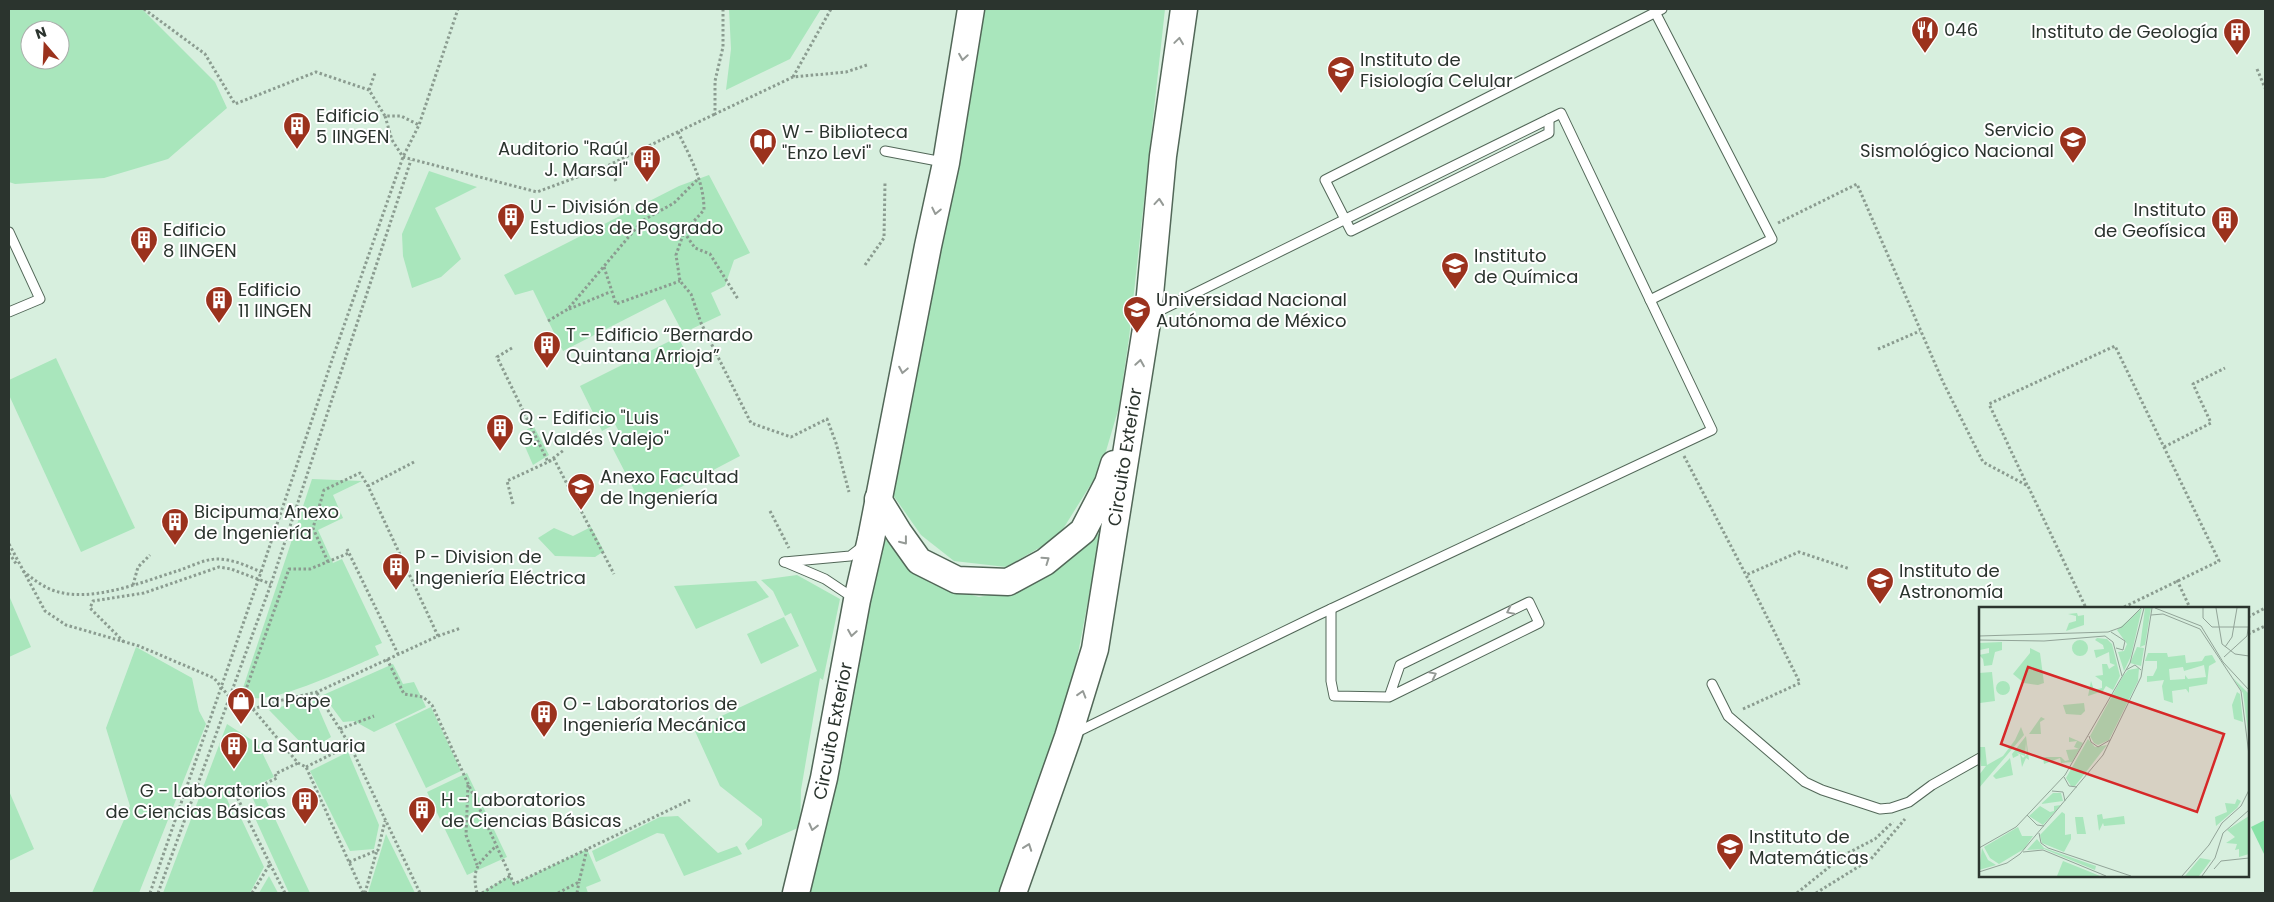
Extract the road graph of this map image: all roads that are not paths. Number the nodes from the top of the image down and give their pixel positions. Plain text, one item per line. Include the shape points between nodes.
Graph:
1 (971, 9) edge
2 (1184, 9) edge
3 (1658, 10) edge
4 (1549, 119) junction
5 (884, 151) dead end
6 (946, 163) junction
7 (1345, 218) junction
8 (9, 232) edge
9 (1650, 300) junction
10 (9, 312) edge
11 (1148, 316) junction
12 (1132, 412) junction
13 (878, 500) junction
14 (871, 539) junction
15 (857, 600) junction
16 (1331, 609) junction
17 (1712, 684) dead end
18 (1389, 697) junction
19 (1068, 737) junction
20 (1979, 759) edge
21 (796, 893) edge
22 (1013, 893) edge

1 -> 6 street, Circuito Exterior
11 -> 2 street, Circuito Exterior via 1163,156
3 - 7 lane via 1325,180
3 - 9 lane via 1772,239
4 - 7 lane
4 - 7 lane via 1549,133 1352,231
4 - 9 lane via 1562,113
5 - 6 lane
6 -> 13 street, Circuito Exterior
7 - 11 lane
8 - 10 lane via 40,299
9 - 16 lane via 1712,430
12 -> 11 street, Circuito Exterior
13 -> 12 street via 919,560 957,580 1008,582 1045,562 1083,531 1108,482
19 -> 12 street, Circuito Exterior via 1095,649
13 - 14 street, Circuito Exterior
14 - 15 street, Circuito Exterior
14 - 15 lane via 850,556 784,562 825,579
15 -> 21 street, Circuito Exterior via 824,778
16 - 18 lane via 1334,696
16 - 19 lane
17 - 20 lane via 1728,716 1805,782 1880,809 1909,802
18 -> 18 lane via 1539,623 1529,602 1400,666
22 -> 19 street, Circuito Exterior

